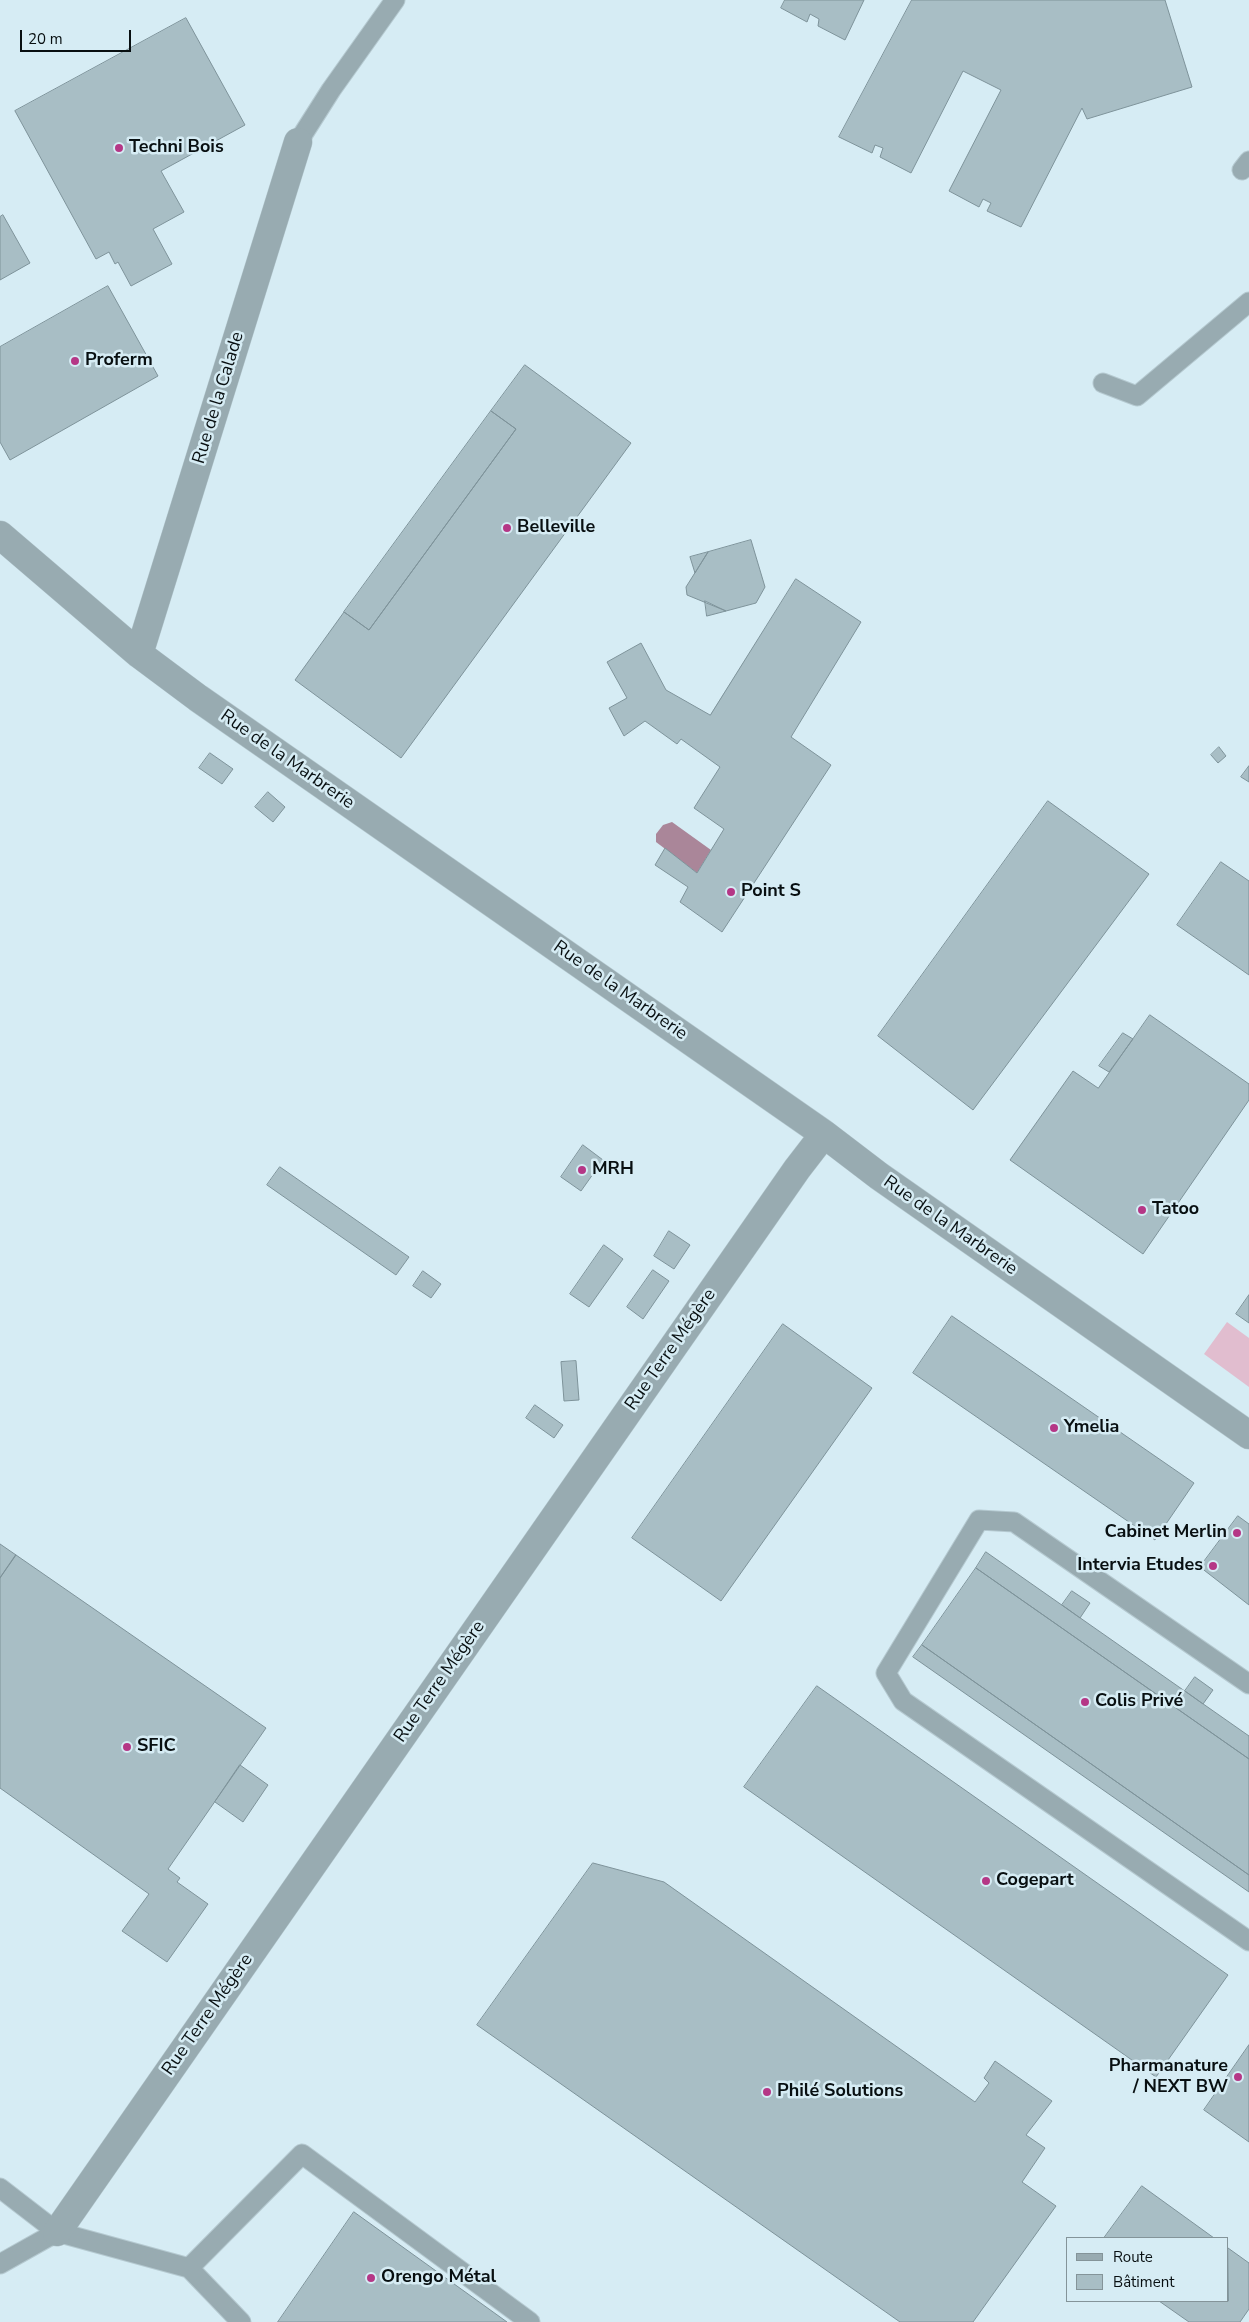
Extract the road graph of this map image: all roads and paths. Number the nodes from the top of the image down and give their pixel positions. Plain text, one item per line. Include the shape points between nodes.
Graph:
1 (395, 0) edge
2 (298, 142) joint
3 (1249, 302) edge
4 (1103, 383) dead end
5 (0, 535) edge
6 (139, 654) junction
7 (824, 1134) junction
8 (1249, 1435) edge
9 (1249, 1684) edge
10 (1249, 1941) edge
11 (0, 2188) edge
12 (57, 2232) junction
13 (0, 2264) edge
14 (189, 2268) junction
15 (241, 2322) edge
16 (530, 2322) edge

1 - 2 lane via 330,90
2 - 6 street, Rue de la Calade
3 - 4 lane via 1137,396
5 - 6 street, Rue de la Marbrerie
6 - 7 street, Rue de la Marbrerie
7 - 8 street, Rue de la Marbrerie
7 - 12 street, Rue Terre Mégère
9 - 10 lane via 1014,1522 979,1520 886,1673 903,1701
11 - 12 lane
12 - 13 lane
12 - 14 lane
14 - 15 lane
14 - 16 lane via 302,2154

